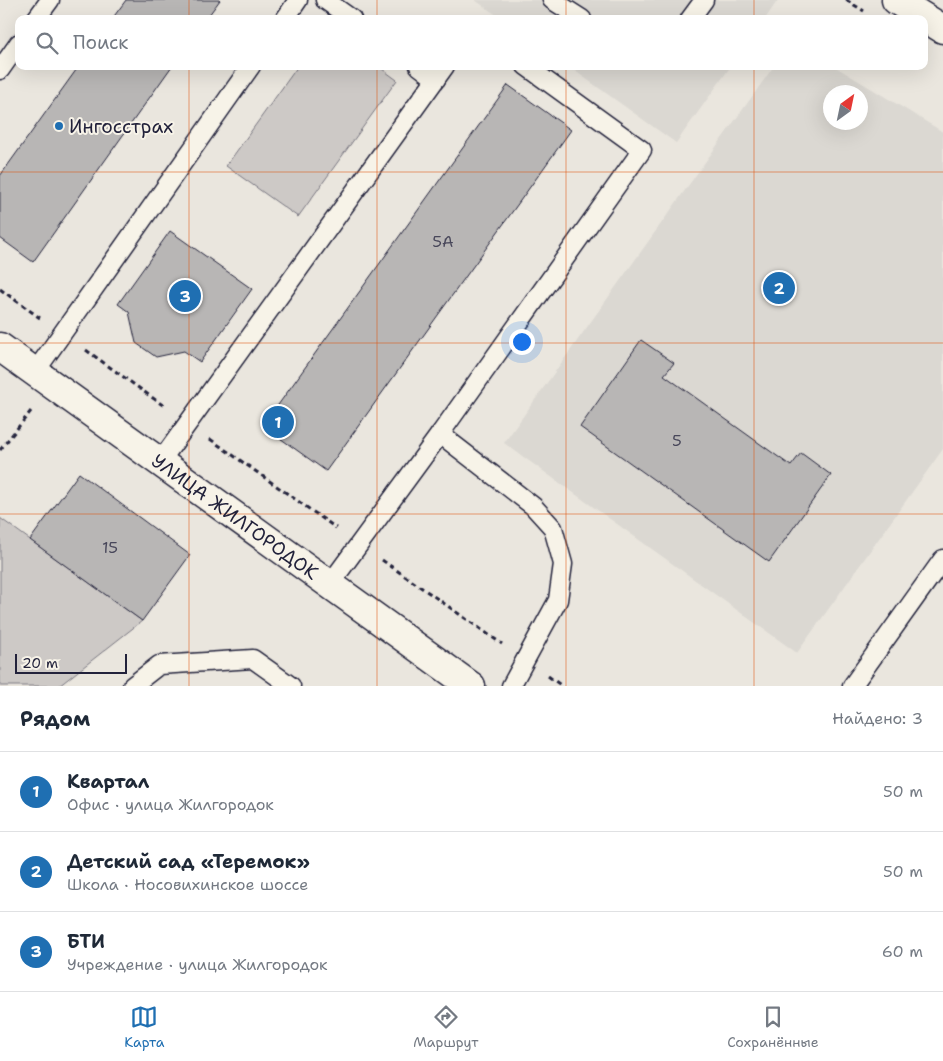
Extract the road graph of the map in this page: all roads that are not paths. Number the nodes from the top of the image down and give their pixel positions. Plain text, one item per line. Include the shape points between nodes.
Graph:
1 (50, 0) edge
2 (298, 0) edge
3 (325, 0) edge
4 (552, 0) edge
5 (704, 0) edge
6 (896, 0) edge
7 (39, 15) edge
8 (288, 15) edge
9 (346, 15) edge
10 (576, 15) edge
11 (693, 15) edge
12 (920, 15) edge
13 (928, 20) edge
14 (943, 29) edge
15 (15, 49) edge
16 (0, 70) edge
17 (248, 70) edge
18 (532, 70) edge
19 (441, 72) edge
20 (0, 347) edge
21 (34, 372) junction
22 (440, 434) junction
23 (160, 462) junction
24 (943, 559) edge
25 (330, 584) junction
26 (132, 686) edge
27 (292, 686) edge
28 (471, 686) edge
29 (511, 686) edge
30 (852, 686) edge

1 - 7 lane
2 - 8 lane
3 - 9 lane
4 - 10 lane
5 - 11 lane
6 - 12 street
13 - 14 street
15 - 16 lane
17 - 21 lane
18 - 22 lane via 642,150
19 - 23 lane
20 - 21 street, УЛИЦА ЖИЛГОРОДОК
21 - 23 street, УЛИЦА ЖИЛГОРОДОК
22 - 25 lane
22 - 29 lane via 534,506 553,528 563,564 558,600
23 - 25 street, УЛИЦА ЖИЛГОРОДОК
24 - 30 lane
25 - 28 street, УЛИЦА ЖИЛГОРОДОК
26 - 27 lane via 159,666 253,659

